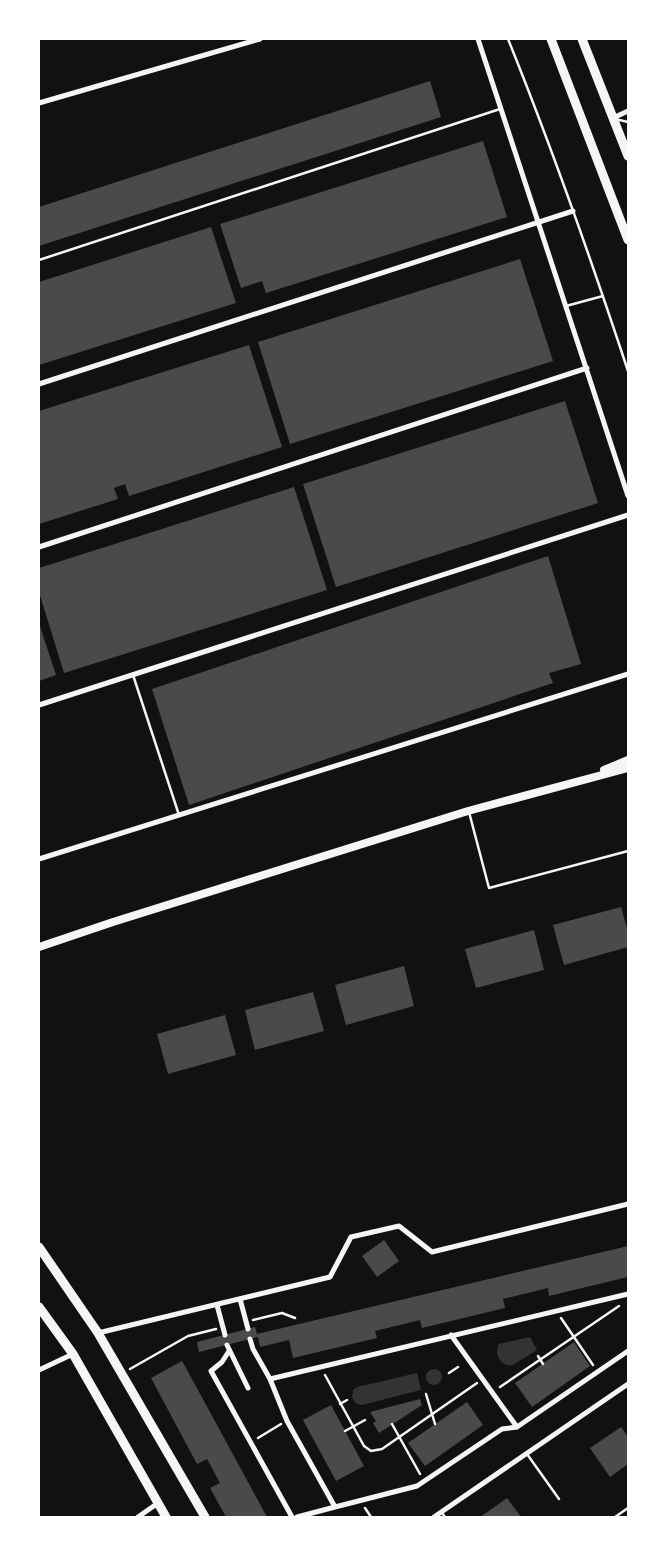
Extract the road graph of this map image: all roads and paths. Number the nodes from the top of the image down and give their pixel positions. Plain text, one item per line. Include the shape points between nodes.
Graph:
1 (260, 39) edge
2 (478, 39) edge
3 (508, 39) edge
4 (551, 39) edge
5 (582, 39) edge
6 (39, 103) edge
7 (501, 108) junction
8 (628, 111) edge
9 (613, 118) junction
10 (628, 122) edge
11 (628, 156) edge
12 (574, 211) junction
13 (538, 223) junction
14 (628, 240) edge
15 (39, 260) edge
16 (603, 296) junction
17 (566, 306) junction
18 (587, 368) junction
19 (628, 371) edge
20 (39, 384) edge
21 (628, 496) edge
22 (628, 516) edge
23 (39, 547) edge
24 (133, 674) junction
25 (628, 674) edge
26 (39, 705) edge
27 (628, 760) edge
28 (628, 768) edge
29 (579, 780) junction
30 (468, 811) junction
31 (178, 815) junction
32 (628, 851) edge
33 (39, 859) edge
34 (39, 947) edge
35 (628, 1204) edge
36 (39, 1247) edge
37 (628, 1294) edge
38 (240, 1299) junction
39 (217, 1305) junction
40 (39, 1307) edge
41 (612, 1307) dead end
42 (555, 1311) junction
43 (570, 1317) dead end
44 (294, 1318) dead end
45 (562, 1319) junction
46 (246, 1322) junction
47 (223, 1327) junction
48 (248, 1329) dead end
49 (98, 1333) junction
50 (225, 1335) dead end
51 (451, 1335) junction
52 (574, 1337) junction
53 (250, 1339) dead end
54 (628, 1351) edge
55 (73, 1354) junction
56 (539, 1358) junction
57 (543, 1364) dead end
58 (458, 1367) dead end
59 (320, 1368) junction
60 (130, 1369) dead end
61 (39, 1370) edge
62 (598, 1372) junction
63 (449, 1373) dead end
64 (270, 1379) junction
65 (482, 1379) junction
66 (628, 1384) edge
67 (248, 1388) dead end
68 (493, 1393) junction
69 (426, 1394) dead end
70 (347, 1400) dead end
71 (340, 1404) junction
72 (431, 1414) junction
73 (365, 1420) dead end
74 (287, 1422) junction
75 (392, 1424) dead end
76 (435, 1424) dead end
77 (353, 1426) junction
78 (517, 1427) junction
79 (345, 1430) dead end
80 (400, 1437) junction
81 (250, 1442) junction
82 (527, 1454) junction
83 (424, 1483) junction
84 (559, 1499) dead end
85 (158, 1503) junction
86 (364, 1506) dead end
87 (335, 1507) junction
88 (628, 1508) edge
89 (443, 1515) edge
90 (138, 1517) edge
91 (166, 1517) edge
92 (205, 1517) edge
93 (292, 1517) edge
94 (297, 1517) edge
95 (370, 1517) edge
96 (434, 1517) edge
97 (615, 1517) edge

1 - 6 street
2 - 7 street
3 - 12 lane
4 - 14 main road
5 - 9 main road
7 - 13 street
7 - 15 lane
8 - 9 street
9 - 10 lane
9 - 11 main road
12 - 13 street
12 - 16 lane
13 - 17 street
13 - 20 street
16 - 17 lane
16 - 19 lane
17 - 18 street
18 - 21 street
18 - 23 street
22 - 24 street
24 - 26 street
24 - 31 lane
25 - 31 street
27 - 29 main road
28 - 29 main road
29 - 30 main road
30 - 32 lane via 488,888
30 - 34 main road
31 - 33 street
35 - 38 street via 432,1252 399,1226 352,1237 330,1277
36 - 49 main road
37 - 42 street
38 - 39 street
38 - 46 street
39 - 47 street
39 - 49 street
40 - 55 main road
41 - 52 path via 620,1305
42 - 45 path
42 - 51 street
43 - 45 path
44 - 46 path via 282,1313
45 - 52 path
46 - 48 street
47 - 50 street
47 - 60 path via 188,1336
49 - 92 main road
51 - 59 street
51 - 65 street
52 - 56 path
52 - 62 path
53 - 64 street
54 - 62 street
55 - 61 street
55 - 85 main road
56 - 57 path
56 - 68 path
58 - 63 path
59 - 64 street
59 - 71 path
62 - 78 street
64 - 74 street
65 - 68 street
65 - 72 path
66 - 82 street
67 - 81 street via 228,1348 222,1362 210,1371
68 - 78 street
69 - 72 path
70 - 71 path
71 - 77 path
72 - 76 path
72 - 80 path
73 - 77 path
74 - 81 path
74 - 87 street
75 - 80 path
77 - 79 path
77 - 80 path via 371,1452
78 - 83 street via 502,1429
80 - 83 path
81 - 93 street
82 - 84 lane
82 - 89 street
83 - 87 street
85 - 90 street
85 - 91 main road
86 - 95 path
87 - 94 street
88 - 97 path
89 - 96 street

